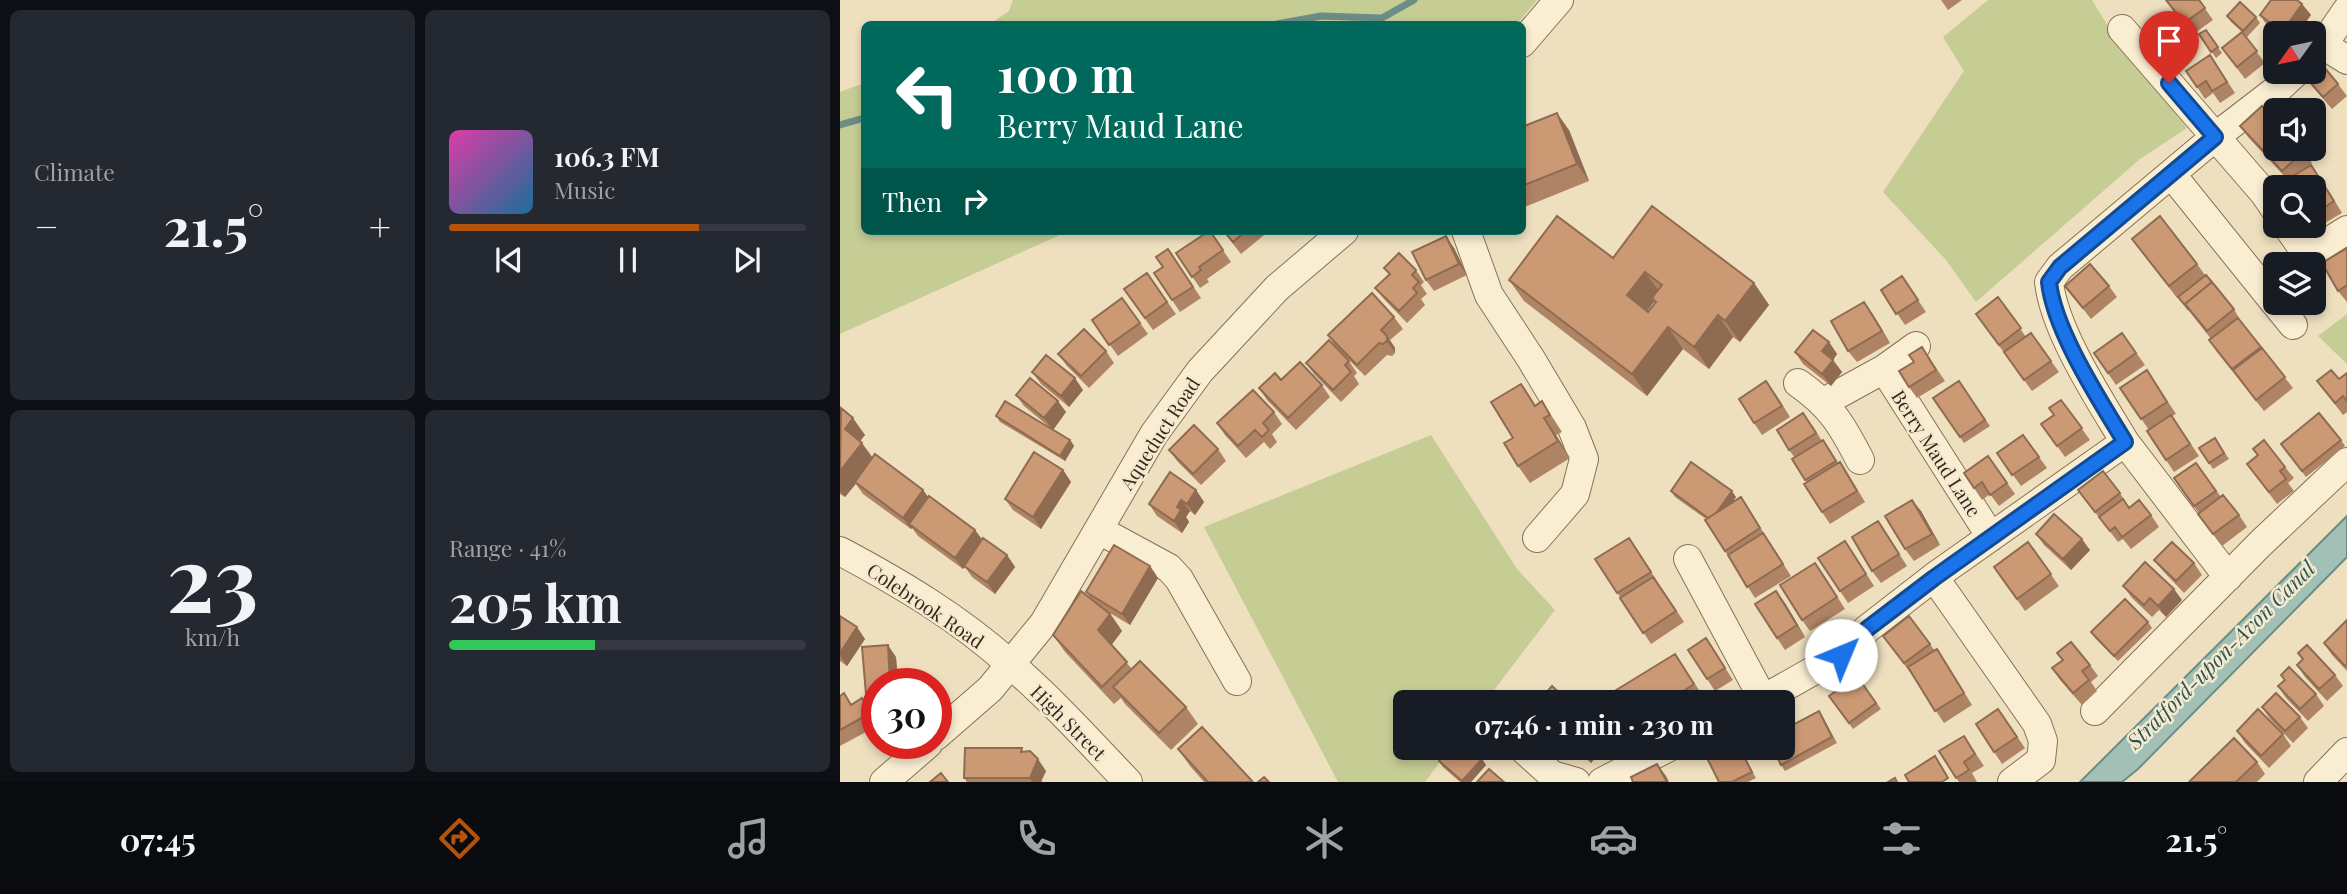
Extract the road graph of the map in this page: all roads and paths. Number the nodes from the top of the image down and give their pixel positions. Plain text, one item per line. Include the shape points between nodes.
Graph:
1 (1559, 0) edge
2 (2347, 10) edge
3 (2122, 29) dead end
4 (1526, 38) edge
5 (2326, 39) edge
6 (2326, 53) edge
7 (2347, 60) edge
8 (2283, 84) edge
9 (2215, 137) junction
10 (2172, 175) junction
11 (2263, 195) edge
12 (2347, 230) edge
13 (1339, 235) edge
14 (1467, 235) edge
15 (2296, 238) edge
16 (2263, 288) edge
17 (2285, 315) edge
18 (2293, 325) dead end
19 (1916, 346) dead end
20 (1884, 369) junction
21 (1798, 383) dead end
22 (1824, 402) junction
23 (2125, 442) junction
24 (1860, 460) dead end
25 (2347, 462) edge
26 (1099, 530) junction
27 (1991, 537) junction
28 (1537, 538) dead end
29 (840, 551) edge
30 (1688, 559) dead end
31 (2228, 577) junction
32 (1934, 578) junction
33 (1010, 663) junction
34 (1237, 681) dead end
35 (1756, 690) edge
36 (1779, 690) edge
37 (2095, 711) dead end
38 (952, 722) edge
39 (911, 759) edge
40 (1535, 760) edge
41 (1644, 760) edge
42 (884, 782) edge
43 (1128, 782) edge
44 (1576, 782) edge
45 (1602, 782) edge
46 (2012, 782) edge

1 - 4 street
2 - 5 street
3 - 9 street
6 - 7 street
8 - 9 street
9 - 10 street
9 - 11 street
10 - 16 street
10 - 23 street via 2060,267 2049,282 2051,302 2069,341
12 - 15 street via 2308,255
13 - 26 street, Aqueduct Road via 1277,288 1200,371 1154,434
14 - 28 street via 1489,295 1565,417 1584,458 1575,494
17 - 18 street
19 - 20 street, Berry Maud Lane
20 - 22 street, Berry Maud Lane
20 - 27 street, Berry Maud Lane
21 - 22 street
22 - 24 street
23 - 27 street, Berry Maud Lane
23 - 31 street
25 - 31 street
26 - 33 street, Aqueduct Road via 1044,623
26 - 34 street via 1169,568 1180,579
27 - 32 street, Berry Maud Lane
29 - 33 street, Colebrook Road via 939,609
30 - 35 street, Berry Maud Lane
31 - 37 street
32 - 36 street, Berry Maud Lane via 1841,655
32 - 46 street via 2037,724 2043,741 2041,760
33 - 38 street, Aqueduct Road via 990,689
33 - 43 street, High Street
39 - 42 street
40 - 44 street via 1552,775
41 - 45 street

